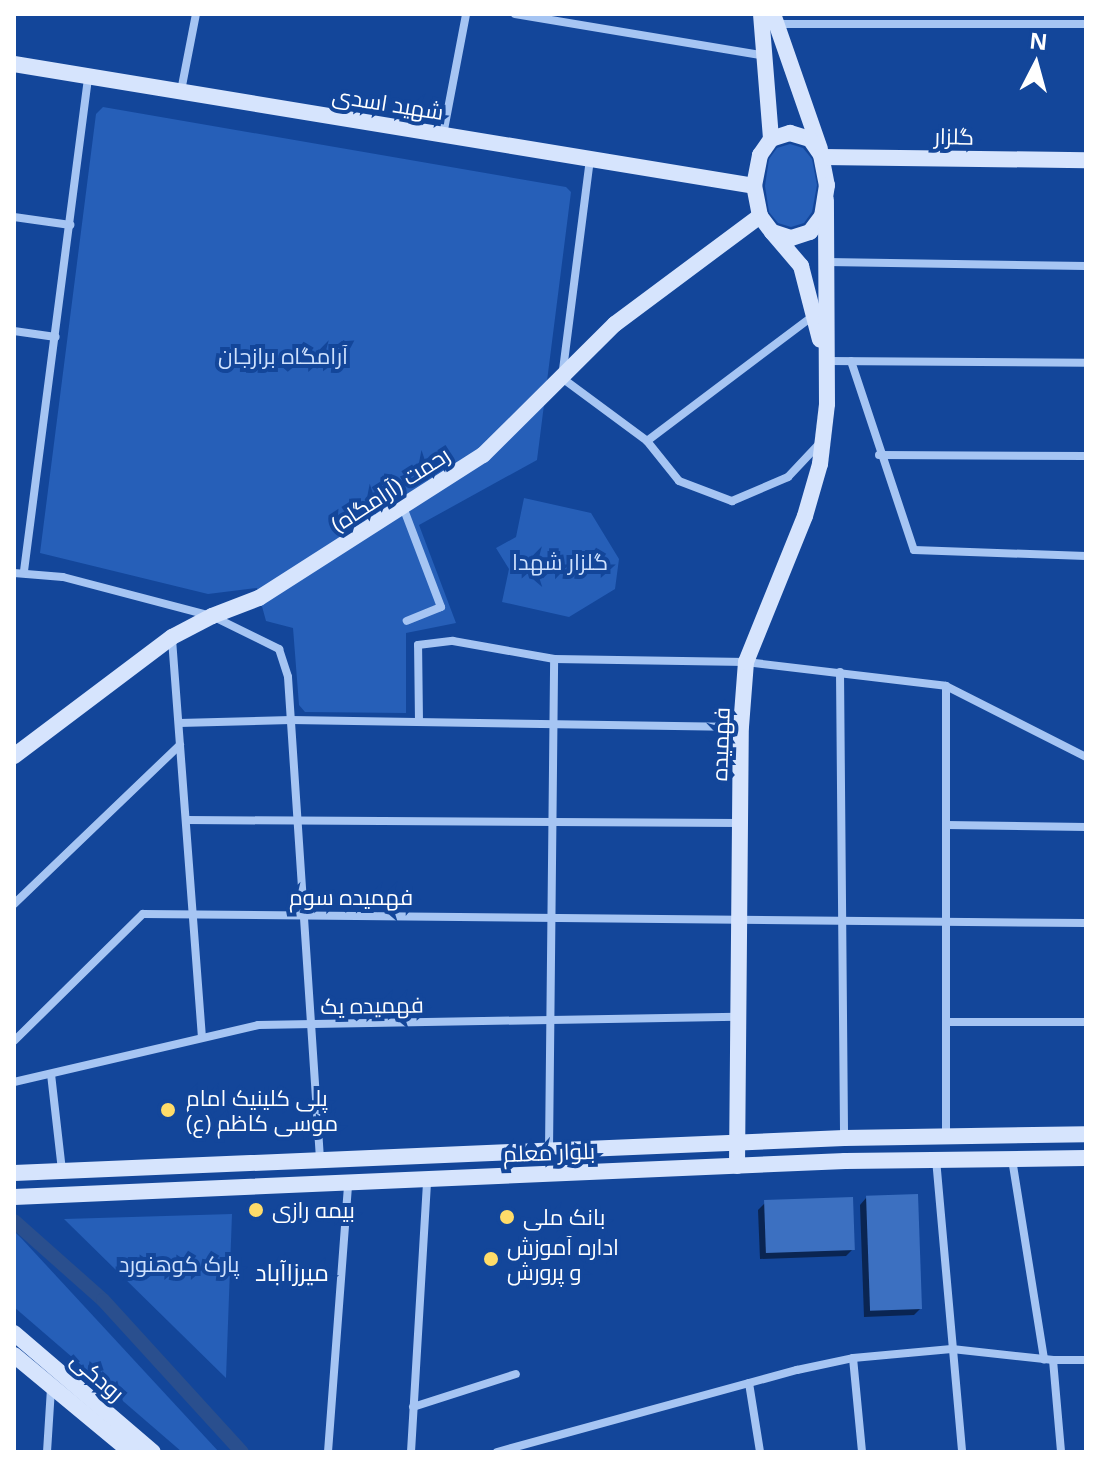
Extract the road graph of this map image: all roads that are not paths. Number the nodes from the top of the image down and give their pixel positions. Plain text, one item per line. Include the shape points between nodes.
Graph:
1 (196, 14) edge
2 (466, 14) edge
3 (515, 14) edge
4 (761, 14) edge
5 (991, 14) edge
6 (775, 19) edge
7 (1086, 24) edge
8 (991, 25) junction
9 (767, 56) junction
10 (14, 64) edge
11 (88, 76) junction
12 (181, 91) junction
13 (443, 135) junction
14 (771, 139) junction
15 (822, 156) junction
16 (590, 159) junction
17 (1086, 160) edge
18 (754, 186) junction
19 (826, 200) junction
20 (760, 216) junction
21 (14, 217) edge
22 (70, 225) junction
23 (772, 232) junction
24 (826, 262) junction
25 (1086, 266) edge
26 (814, 315) junction
27 (14, 331) edge
28 (56, 337) junction
29 (826, 361) junction
30 (851, 361) junction
31 (1086, 363) edge
32 (562, 378) junction
33 (823, 439) junction
34 (647, 441) junction
35 (879, 455) junction
36 (1086, 456) edge
37 (403, 507) junction
38 (1086, 556) edge
39 (19, 572) edge
40 (212, 616) junction
41 (407, 621) dead end
42 (172, 637) junction
43 (554, 659) junction
44 (746, 662) junction
45 (840, 672) junction
46 (946, 686) junction
47 (291, 720) junction
48 (419, 722) junction
49 (179, 723) junction
50 (553, 724) junction
51 (741, 727) junction
52 (180, 745) junction
53 (14, 756) edge
54 (1086, 757) edge
55 (186, 820) junction
56 (298, 820) junction
57 (552, 822) junction
58 (740, 823) junction
59 (946, 825) junction
60 (1086, 827) edge
61 (14, 904) edge
62 (193, 914) junction
63 (304, 915) junction
64 (551, 917) junction
65 (738, 918) junction
66 (844, 919) junction
67 (946, 921) junction
68 (1086, 923) edge
69 (737, 1017) junction
70 (946, 1022) junction
71 (1086, 1022) edge
72 (550, 1025) junction
73 (311, 1028) junction
74 (202, 1037) junction
75 (14, 1041) edge
76 (51, 1074) junction
77 (14, 1082) edge
78 (1086, 1134) edge
79 (946, 1135) junction
80 (844, 1138) junction
81 (736, 1143) junction
82 (549, 1151) junction
83 (936, 1158) junction
84 (1012, 1158) junction
85 (1086, 1158) edge
86 (320, 1160) junction
87 (737, 1166) junction
88 (62, 1171) junction
89 (14, 1173) edge
90 (427, 1179) junction
91 (348, 1183) junction
92 (14, 1197) edge
93 (14, 1333) edge
94 (952, 1349) junction
95 (14, 1355) edge
96 (853, 1358) junction
97 (1049, 1360) junction
98 (1086, 1360) edge
99 (516, 1374) dead end
100 (749, 1383) junction
101 (52, 1384) junction
102 (413, 1407) junction
103 (535, 1441) junction
104 (47, 1452) edge
105 (131, 1452) edge
106 (153, 1452) edge
107 (328, 1452) edge
108 (411, 1452) edge
109 (497, 1452) edge
110 (538, 1452) edge
111 (760, 1452) edge
112 (862, 1452) edge
113 (962, 1452) edge
114 (1061, 1452) edge

1 - 12 street
2 - 13 street
3 - 9 street
4 - 9 street
5 - 8 street
6 - 8 street
6 - 15 street
7 - 8 street
9 - 14 street
10 - 11 street, شهید اسدی
11 - 12 street, شهید اسدی
11 - 22 street
12 - 13 street, شهید اسدی
13 - 16 street, شهید اسدی
14 - 15 street via 790,133 810,139
14 - 18 street via 760,155
15 - 17 street, گلزار
15 - 19 street
16 - 18 street, شهید اسدی
16 - 32 street
18 - 20 street
19 - 23 street via 810,232 791,238
19 - 24 street
20 - 23 street
20 - 32 street, رحمت (آرامگاه) via 615,324
21 - 22 street
22 - 28 street
23 - 26 street via 801,266
24 - 25 street
24 - 29 street
26 - 29 street
26 - 34 street
27 - 28 street
28 - 39 street
29 - 30 street
29 - 33 street, فهمیده
30 - 31 street
30 - 35 street
32 - 34 street
32 - 37 street, رحمت (آرامگاه) via 483,455
33 - 34 street via 788,477 732,501 679,481
33 - 44 street, فهمیده via 805,516
35 - 36 street
35 - 38 street via 914,550
37 - 40 street, رحمت (آرامگاه) via 259,598
37 - 41 street via 441,607
39 - 40 street via 63,577
40 - 42 street, رحمت (آرامگاه)
40 - 47 street via 279,649 288,677
42 - 49 street
42 - 53 street, رحمت (آرامگاه)
43 - 44 street
43 - 48 street via 453,641 418,645
43 - 50 street
44 - 45 street
44 - 51 street, فهمیده
45 - 46 street
45 - 66 street
46 - 54 street
46 - 59 street
47 - 48 street
47 - 49 street
47 - 56 street
48 - 50 street
49 - 52 street
50 - 51 street
50 - 57 street
51 - 58 street, فهمیده
52 - 55 street
52 - 61 street
55 - 56 street
55 - 62 street
56 - 57 street
56 - 63 street
57 - 58 street
57 - 64 street
58 - 65 street, فهمیده
59 - 60 street
59 - 67 street
62 - 63 street, فهمیده سوم
62 - 74 street
62 - 75 street, فهمیده سوم via 143,914
63 - 64 street, فهمیده سوم
63 - 73 street
64 - 65 street, فهمیده سوم
64 - 72 street
65 - 66 street, فهمیده سوم
65 - 69 street, فهمیده
66 - 67 street, فهمیده سوم
66 - 80 street
67 - 68 street, فهمیده سوم
67 - 70 street
69 - 72 street, فهمیده یک
69 - 81 street, فهمیده
70 - 71 street
70 - 79 street
72 - 73 street, فهمیده یک
72 - 82 street
73 - 74 street, فهمیده یک via 258,1025
73 - 86 street
74 - 76 street, فهمیده یک
76 - 77 street, فهمیده یک
76 - 88 street
78 - 79 street, بلوار معلم
79 - 80 street, بلوار معلم
80 - 81 street, بلوار معلم
81 - 82 street, بلوار معلم
81 - 87 street, فهمیده
82 - 86 street, بلوار معلم
83 - 84 street, بلوار معلم
83 - 87 street, بلوار معلم
83 - 94 street
84 - 85 street, بلوار معلم
84 - 97 street
86 - 88 street, بلوار معلم
87 - 90 street, بلوار معلم
88 - 89 street, بلوار معلم
90 - 91 street, بلوار معلم
90 - 102 street
91 - 92 street, بلوار معلم
91 - 107 street
93 - 106 street, رودکی
94 - 96 street
94 - 97 street
94 - 113 street
95 - 101 street, رودکی
96 - 100 street
96 - 112 street
97 - 98 street
97 - 114 street
99 - 102 street
100 - 103 street
100 - 111 street
101 - 104 street
101 - 105 street, رودکی
102 - 108 street
103 - 109 street
103 - 110 street

